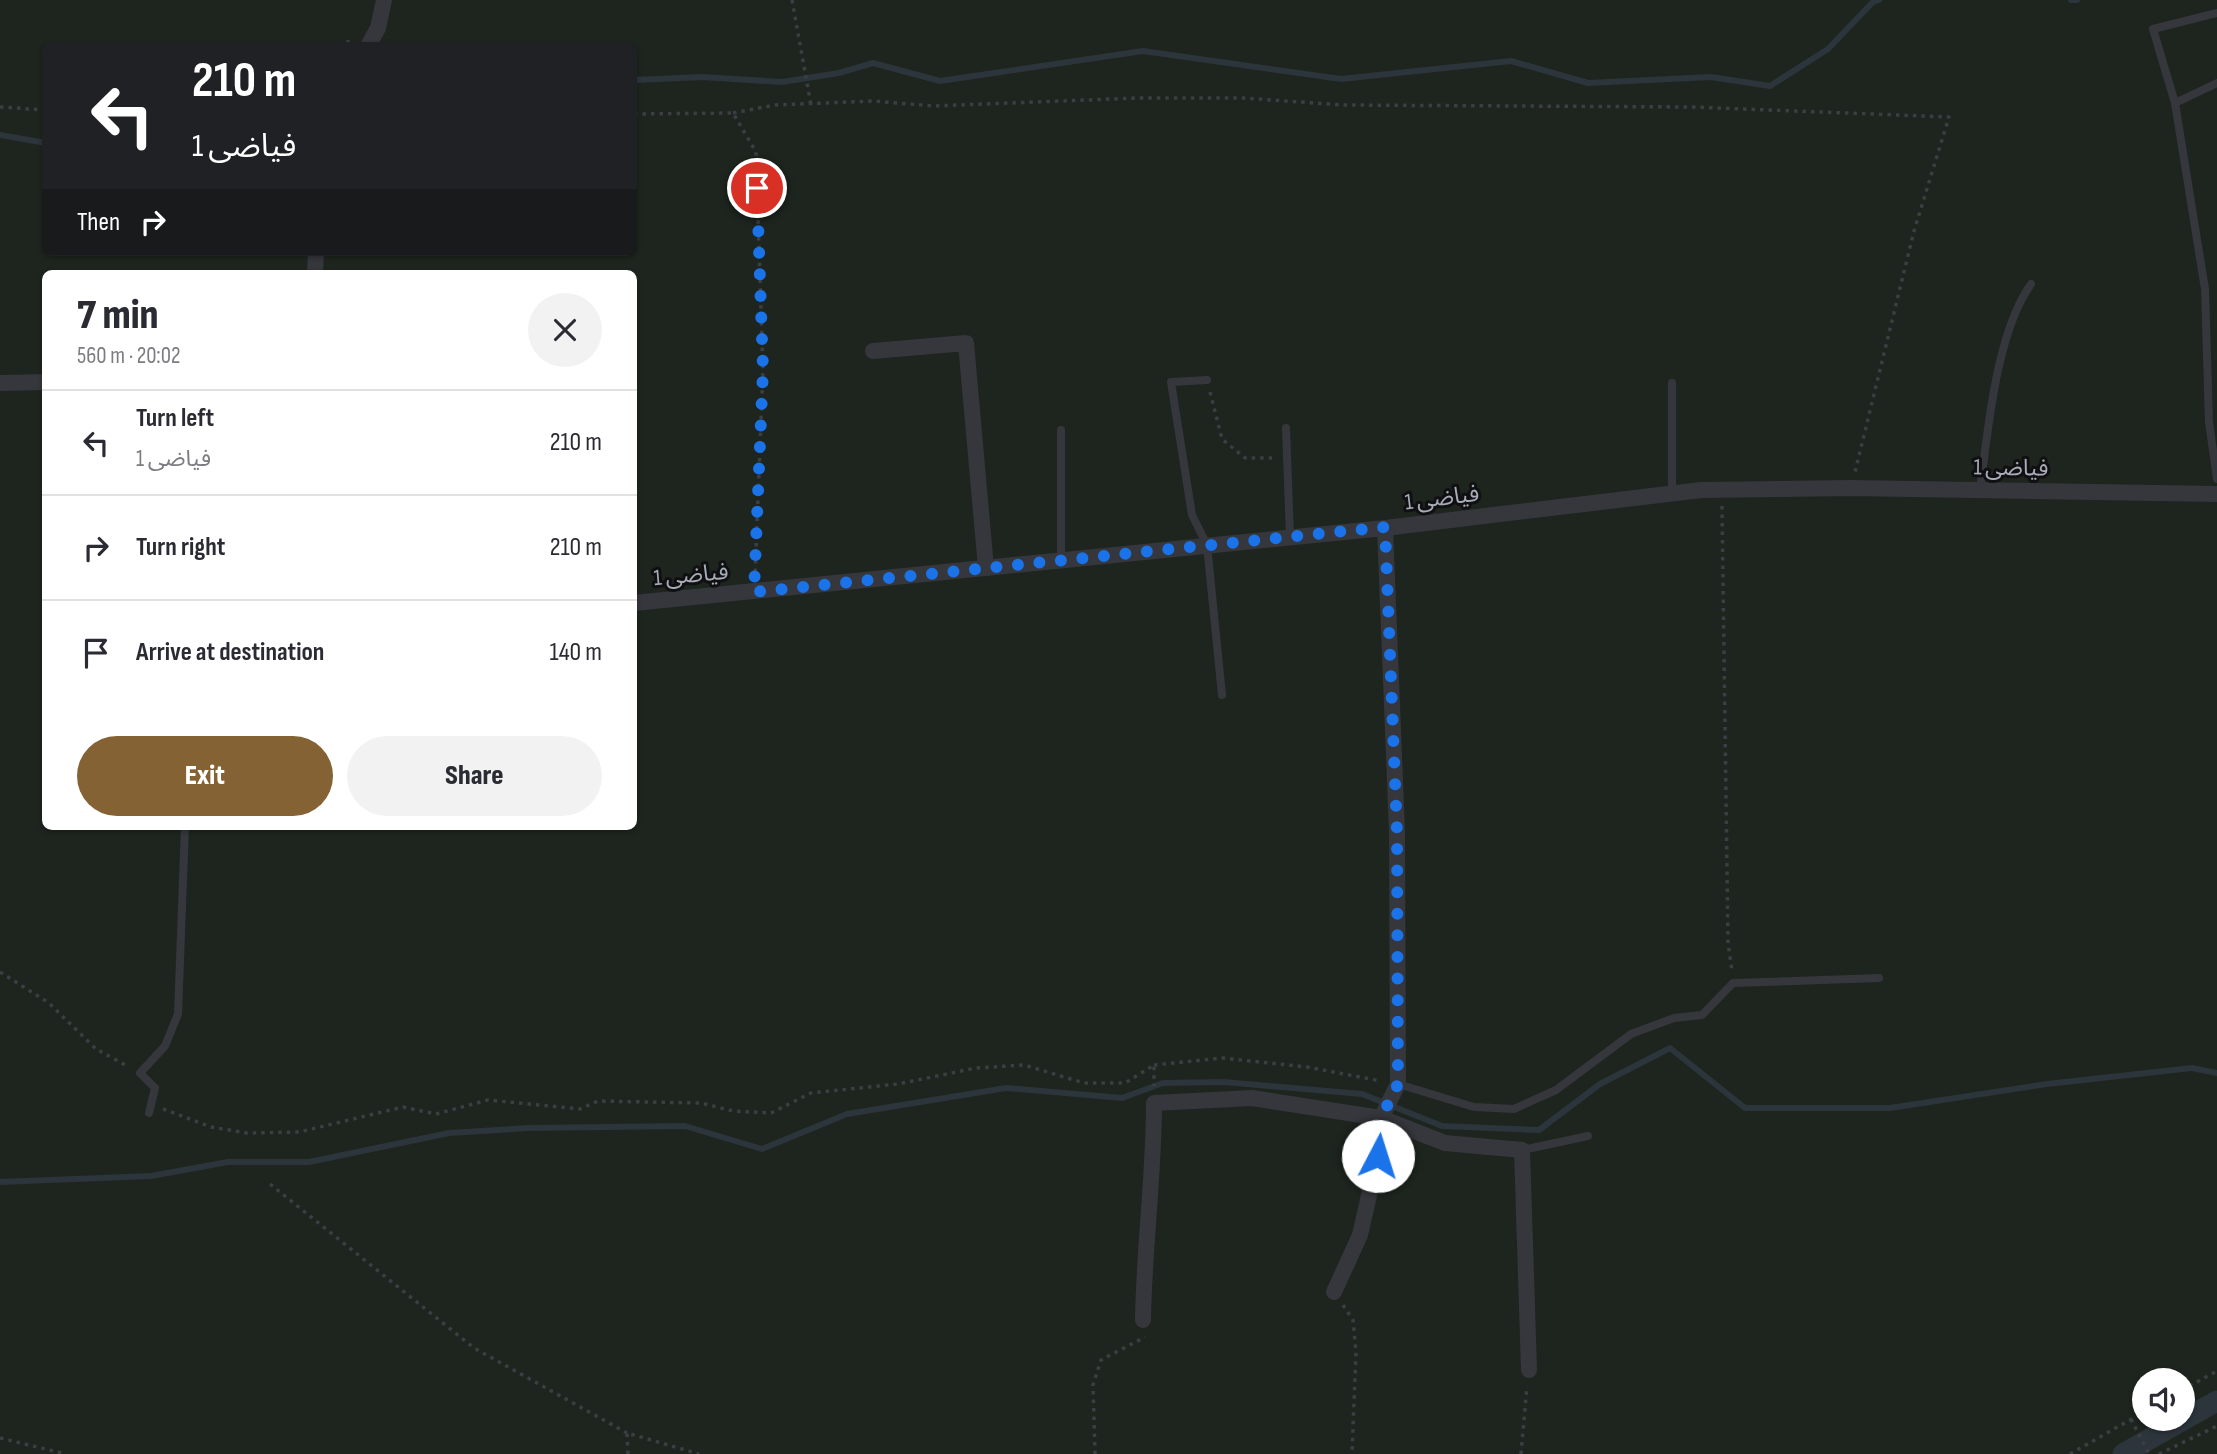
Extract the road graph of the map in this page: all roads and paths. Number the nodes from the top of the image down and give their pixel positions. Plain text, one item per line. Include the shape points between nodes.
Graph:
1 (384, 0) edge
2 (792, 0) edge
3 (2217, 13) edge
4 (370, 42) edge
5 (2217, 83) edge
6 (2175, 103) junction
7 (811, 105) junction
8 (0, 107) edge
9 (42, 110) edge
10 (733, 113) junction
11 (637, 114) edge
12 (2031, 284) dead end
13 (873, 351) dead end
14 (2212, 367) edge
15 (1207, 380) joint
16 (42, 382) edge
17 (0, 383) edge
18 (1672, 383) dead end
19 (1286, 428) dead end
20 (1061, 430) dead end
21 (1287, 457) junction
22 (2217, 479) edge
23 (1851, 488) junction
24 (1721, 490) junction
25 (1979, 490) junction
26 (1672, 494) junction
27 (2217, 494) edge
28 (1385, 527) junction
29 (1290, 537) junction
30 (1207, 545) junction
31 (1061, 560) junction
32 (986, 568) junction
33 (754, 592) junction
34 (637, 603) edge
35 (1222, 695) dead end
36 (186, 830) edge
37 (0, 972) edge
38 (1878, 978) dead end
39 (1733, 983) junction
40 (1154, 1065) junction
41 (140, 1073) junction
42 (1154, 1075) dead end
43 (1396, 1089) junction
44 (150, 1109) joint
45 (1382, 1116) junction
46 (1588, 1136) dead end
47 (1522, 1150) junction
48 (270, 1184) dead end
49 (1334, 1292) joint
50 (1143, 1320) joint
51 (1529, 1370) joint
52 (2217, 1371) edge
53 (2195, 1384) edge
54 (2131, 1419) joint
55 (2217, 1426) edge
56 (627, 1433) junction
57 (0, 1438) edge
58 (2148, 1453) edge
59 (66, 1454) edge
60 (628, 1454) edge
61 (699, 1454) edge
62 (1095, 1454) edge
63 (1352, 1454) edge
64 (1521, 1454) edge
65 (2070, 1454) edge
66 (2159, 1454) edge

1 - 4 street
2 - 7 path
3 - 6 lane via 2153,29
5 - 6 lane
6 - 14 lane via 2206,289
7 - 10 path via 775,104
7 - 23 path via 1230,98 1343,105 1690,107 1949,117 1914,231
8 - 9 path
10 - 11 path
10 - 33 path via 756,152 763,370
12 - 25 lane via 2016,305 1991,408
13 - 32 street via 966,343
14 - 22 lane via 2209,422
15 - 21 path via 1222,439 1245,458
15 - 30 lane via 1171,382 1192,515
16 - 17 street
18 - 26 lane
19 - 21 lane
20 - 31 lane
21 - 29 lane
23 - 24 street, فیاضی 1
23 - 25 street, فیاضی 1
24 - 26 street, فیاضی 1
24 - 39 path via 1728,943
25 - 27 street, فیاضی 1
26 - 28 street, فیاضی 1
28 - 29 street, فیاضی 1
28 - 43 street via 1397,832
29 - 30 street, فیاضی 1
30 - 31 street, فیاضی 1
30 - 35 lane
31 - 32 street, فیاضی 1
32 - 33 street, فیاضی 1
33 - 34 street, فیاضی 1
36 - 41 lane via 178,1014 165,1046
37 - 41 path via 49,1003 96,1049
38 - 39 lane
39 - 43 lane via 1702,1015 1674,1018 1632,1034 1556,1090 1514,1109 1474,1107
40 - 42 path
40 - 43 path via 1222,1058 1307,1067
40 - 44 path via 1125,1083 1084,1083 1024,1065 976,1068 898,1084 811,1093 771,1113 701,1103 598,1101 580,1109 488,1100 436,1114 403,1107 299,1132 247,1133 211,1128
41 - 44 lane via 155,1088
43 - 45 street
45 - 47 street via 1445,1143
45 - 49 street via 1360,1235
45 - 50 street via 1252,1098 1154,1103
46 - 47 lane
47 - 51 street
48 - 56 path via 474,1348
49 - 63 path via 1353,1320
50 - 62 path via 1145,1338 1101,1360 1093,1385
51 - 64 path
52 - 53 path
54 - 58 path
54 - 65 path
55 - 66 path
56 - 60 path
56 - 61 path
57 - 59 path

